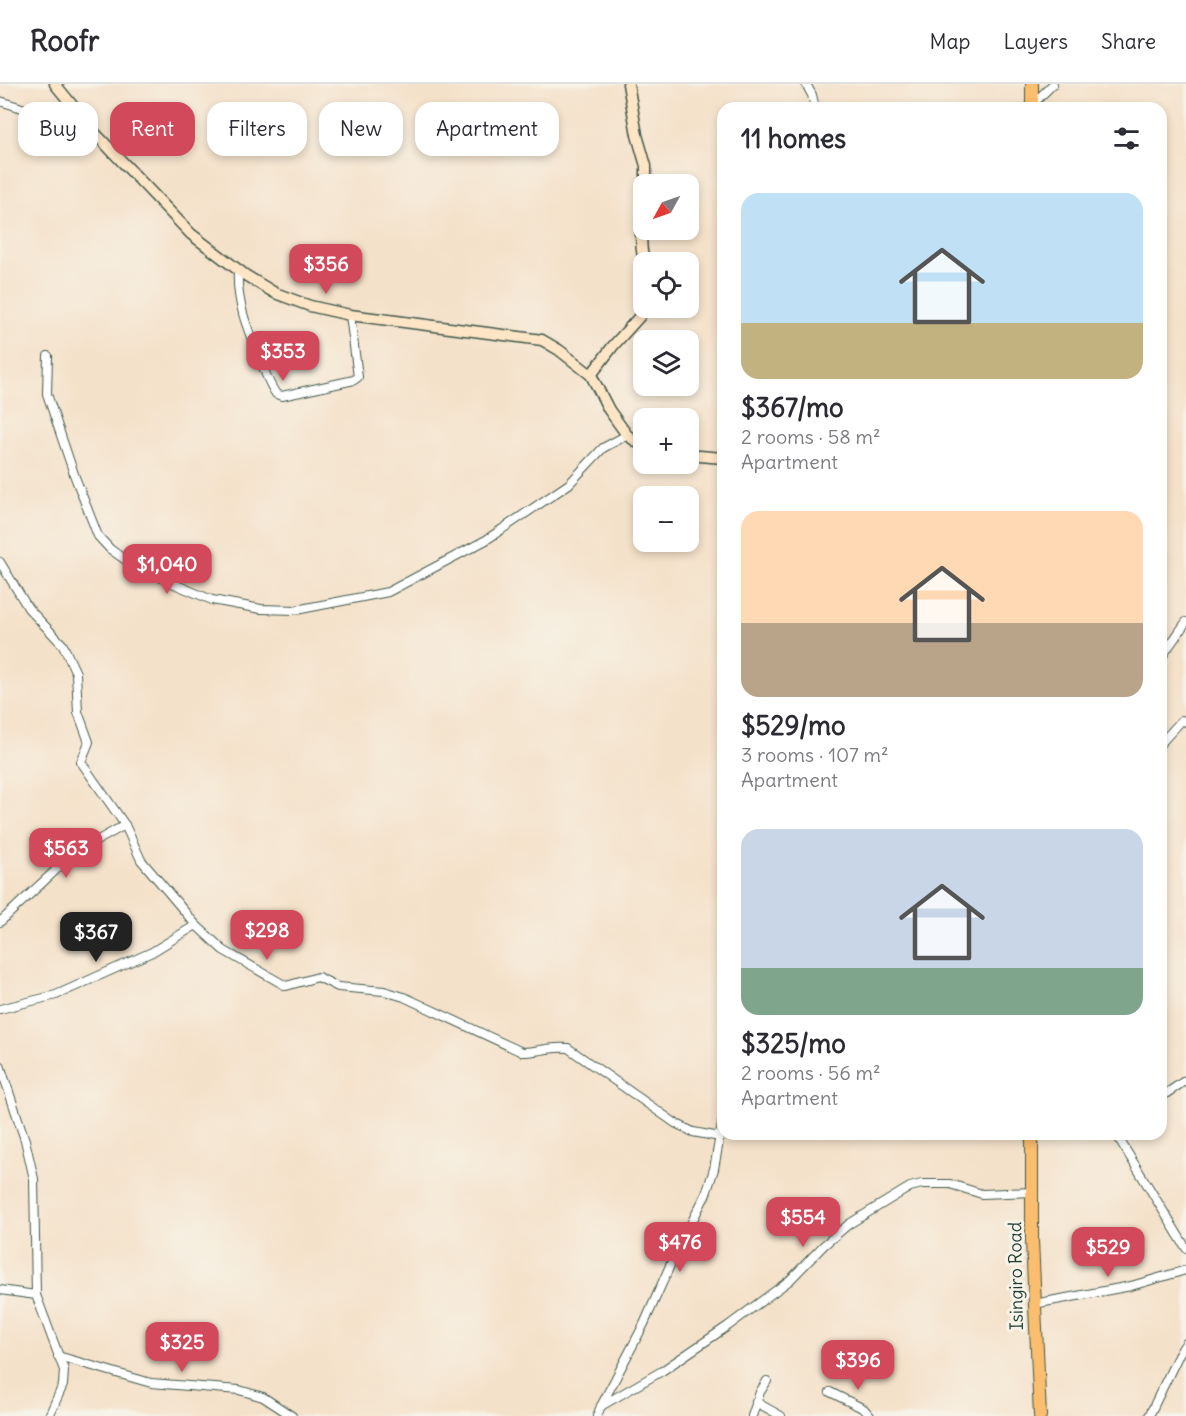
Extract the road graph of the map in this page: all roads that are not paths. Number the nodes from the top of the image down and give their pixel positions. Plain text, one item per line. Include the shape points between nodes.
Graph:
1 (54, 84) edge
2 (628, 84) edge
3 (806, 84) edge
4 (1032, 84) edge
5 (1053, 84) edge
6 (0, 101) edge
7 (69, 102) edge
8 (813, 102) edge
9 (1033, 102) edge
10 (1037, 102) edge
11 (18, 107) edge
12 (98, 136) edge
13 (646, 174) edge
14 (238, 270) junction
15 (350, 315) junction
16 (638, 318) edge
17 (48, 356) dead end
18 (591, 375) junction
19 (627, 435) junction
20 (633, 439) edge
21 (699, 456) edge
22 (717, 457) edge
23 (0, 562) edge
24 (1186, 622) edge
25 (1167, 649) edge
26 (1186, 722) edge
27 (1167, 736) edge
28 (125, 825) junction
29 (0, 922) edge
30 (196, 925) junction
31 (0, 1009) edge
32 (0, 1065) edge
33 (1186, 1080) edge
34 (1167, 1093) edge
35 (717, 1136) edge
36 (719, 1140) edge
37 (1032, 1140) edge
38 (1120, 1140) edge
39 (1033, 1192) junction
40 (1186, 1248) edge
41 (1186, 1270) edge
42 (0, 1290) edge
43 (36, 1295) junction
44 (1034, 1304) junction
45 (1186, 1343) edge
46 (1183, 1352) edge
47 (58, 1356) junction
48 (767, 1381) dead end
49 (830, 1392) dead end
50 (756, 1402) junction
51 (601, 1406) junction
52 (49, 1416) edge
53 (292, 1416) edge
54 (597, 1416) edge
55 (752, 1416) edge
56 (781, 1416) edge
57 (870, 1416) edge
58 (1040, 1416) edge
59 (1149, 1416) edge

1 - 7 street
2 - 13 street
3 - 8 street
4 - 9 main road
5 - 10 street
6 - 11 street
12 - 14 street via 191,234
14 - 15 street via 275,293
14 - 15 street via 239,302 276,394 292,394 358,377
15 - 18 street via 542,340
16 - 18 street
17 - 19 street via 47,394 98,536 131,564 179,586 212,600 261,609 296,610 388,592 486,540 569,484 603,448
18 - 19 street
19 - 20 street
21 - 22 street
23 - 28 street via 28,608 63,645 76,673 78,712 89,742 81,762
24 - 25 street
26 - 27 street via 1182,720
28 - 29 street via 73,854
28 - 30 street via 141,860
30 - 31 street via 152,952 56,995
30 - 35 street via 223,950 286,986 318,977 338,987 384,991 522,1052 553,1046 568,1048 675,1124
32 - 43 street via 34,1179
33 - 34 street
36 - 51 street via 706,1194
37 - 39 main road, Isingiro Road
38 - 40 street
39 - 44 main road, Isingiro Road
39 - 51 street via 982,1194 950,1185 910,1187 849,1224 790,1280 728,1326
41 - 44 street via 1131,1286
42 - 43 street
43 - 47 street
44 - 58 main road, Isingiro Road
45 - 46 street
46 - 59 street
47 - 52 street via 64,1370 63,1385
47 - 53 street via 151,1383 238,1390 263,1397
48 - 50 street
49 - 57 street
50 - 55 street
50 - 56 street
51 - 54 street

